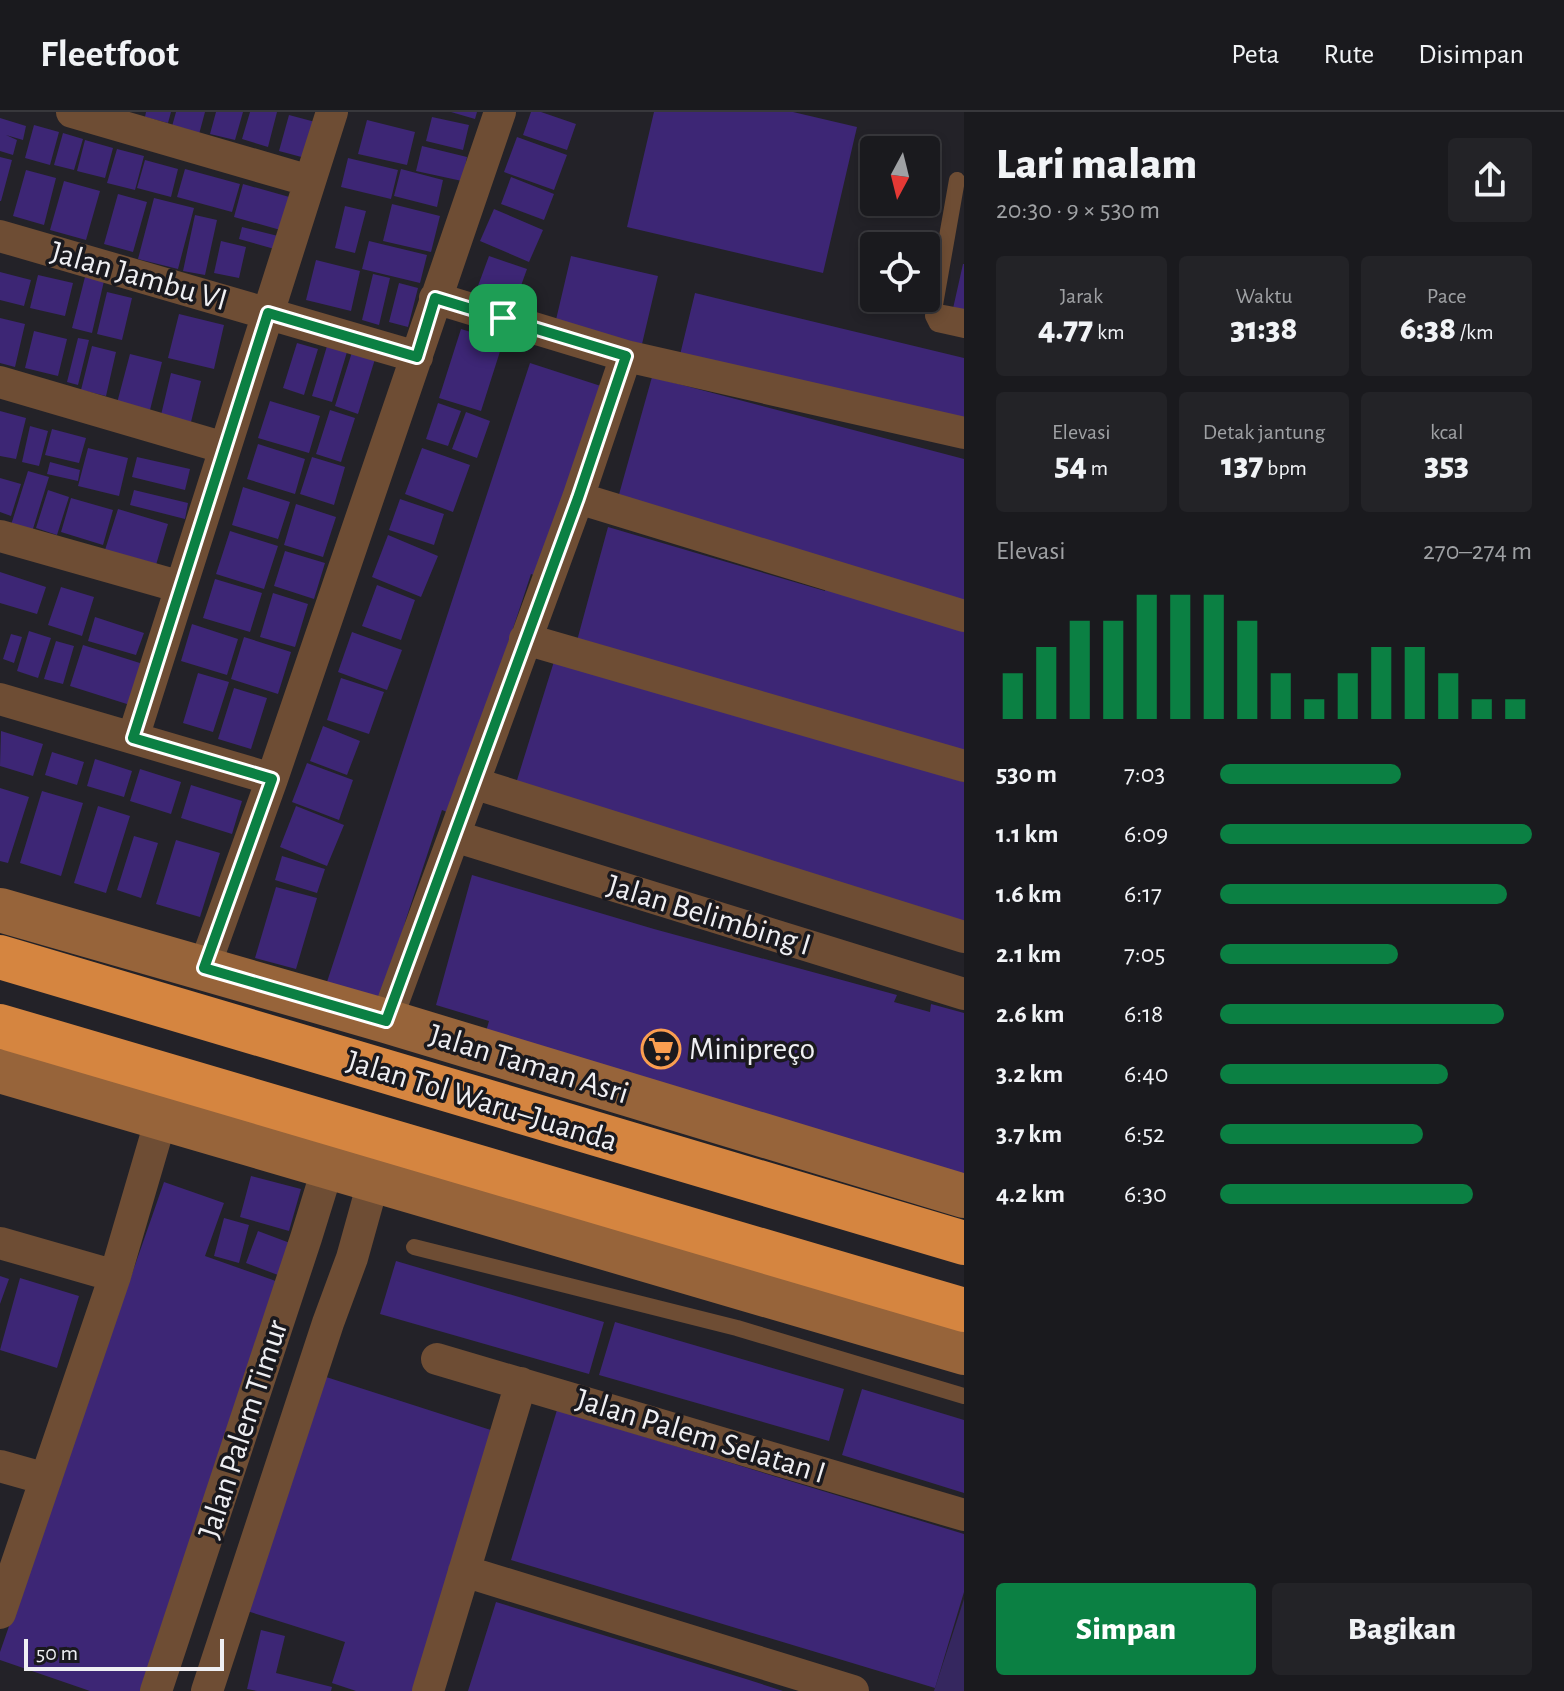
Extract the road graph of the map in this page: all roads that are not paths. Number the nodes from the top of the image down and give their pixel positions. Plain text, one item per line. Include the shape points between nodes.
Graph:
1 (72, 112) edge
2 (332, 112) edge
3 (500, 112) edge
4 (957, 180) dead end
5 (310, 181) junction
6 (0, 236) edge
7 (940, 273) edge
8 (435, 298) junction
9 (933, 312) edge
10 (938, 312) edge
11 (268, 313) junction
12 (964, 317) edge
13 (964, 330) edge
14 (626, 356) junction
15 (417, 357) junction
16 (0, 382) edge
17 (964, 433) edge
18 (225, 448) junction
19 (578, 498) junction
20 (0, 536) edge
21 (181, 587) junction
22 (964, 616) edge
23 (525, 639) junction
24 (0, 699) edge
25 (133, 738) junction
26 (964, 766) edge
27 (272, 779) junction
28 (473, 783) junction
29 (454, 836) junction
30 (0, 910) edge
31 (964, 937) edge
32 (0, 957) edge
33 (204, 968) junction
34 (964, 994) edge
35 (386, 1021) junction
36 (0, 1026) edge
37 (0, 1071) edge
38 (161, 1119) junction
39 (328, 1167) junction
40 (374, 1179) junction
41 (787, 1192) junction
42 (964, 1196) edge
43 (836, 1206) junction
44 (0, 1243) edge
45 (964, 1243) edge
46 (414, 1247) dead end
47 (771, 1252) junction
48 (815, 1266) junction
49 (115, 1276) junction
50 (742, 1309) junction
51 (964, 1310) edge
52 (964, 1353) edge
53 (437, 1359) dead end
54 (521, 1383) junction
55 (964, 1396) edge
56 (0, 1466) edge
57 (46, 1479) junction
58 (964, 1515) edge
59 (464, 1571) junction
60 (0, 1613) edge
61 (156, 1691) edge
62 (207, 1691) edge
63 (428, 1691) edge
64 (853, 1691) edge

1 - 5 street
2 - 5 street
3 - 8 street
4 - 7 lane
5 - 11 street
6 - 11 street, Jalan Jambu VI
8 - 14 street
8 - 15 street
9 - 13 lane via 935,323
10 - 12 lane
11 - 15 street, Jalan Jambu VI
11 - 18 street
14 - 17 street
14 - 19 street
15 - 27 street
16 - 18 street
18 - 21 street
19 - 22 street
19 - 23 street
20 - 21 street
21 - 25 street
23 - 26 street
23 - 28 street
24 - 25 street
25 - 27 street
27 - 33 street
28 - 29 street
28 - 31 street, Jalan Belimbing I
29 - 34 street, Jalan Belimbing I
29 - 35 street
30 - 33 main road, Jalan Taman Asri
32 - 41 highway, Jalan Tol Waru–Juanda
33 - 35 main road, Jalan Taman Asri
35 - 42 main road, Jalan Taman Asri
36 - 47 highway, Jalan Tol Waru–Juanda
37 - 38 main road
38 - 39 main road
38 - 49 street
39 - 40 main road
39 - 61 street, Jalan Palem Timur
40 - 50 main road
40 - 62 street, Jalan Palem Timur
41 - 43 highway, Jalan Tol Waru–Juanda
41 - 47 highway via 792,1214 788,1231
43 - 45 highway, Jalan Tol Waru–Juanda
43 - 48 highway via 818,1233
44 - 49 street
46 - 50 lane
47 - 48 highway, Jalan Tol Waru–Juanda
48 - 51 highway, Jalan Tol Waru–Juanda
49 - 57 street
50 - 52 main road
50 - 55 lane
53 - 54 street, Jalan Palem Selatan I
54 - 58 street, Jalan Palem Selatan I
54 - 59 street
56 - 57 street
57 - 60 street
59 - 63 street
59 - 64 street

